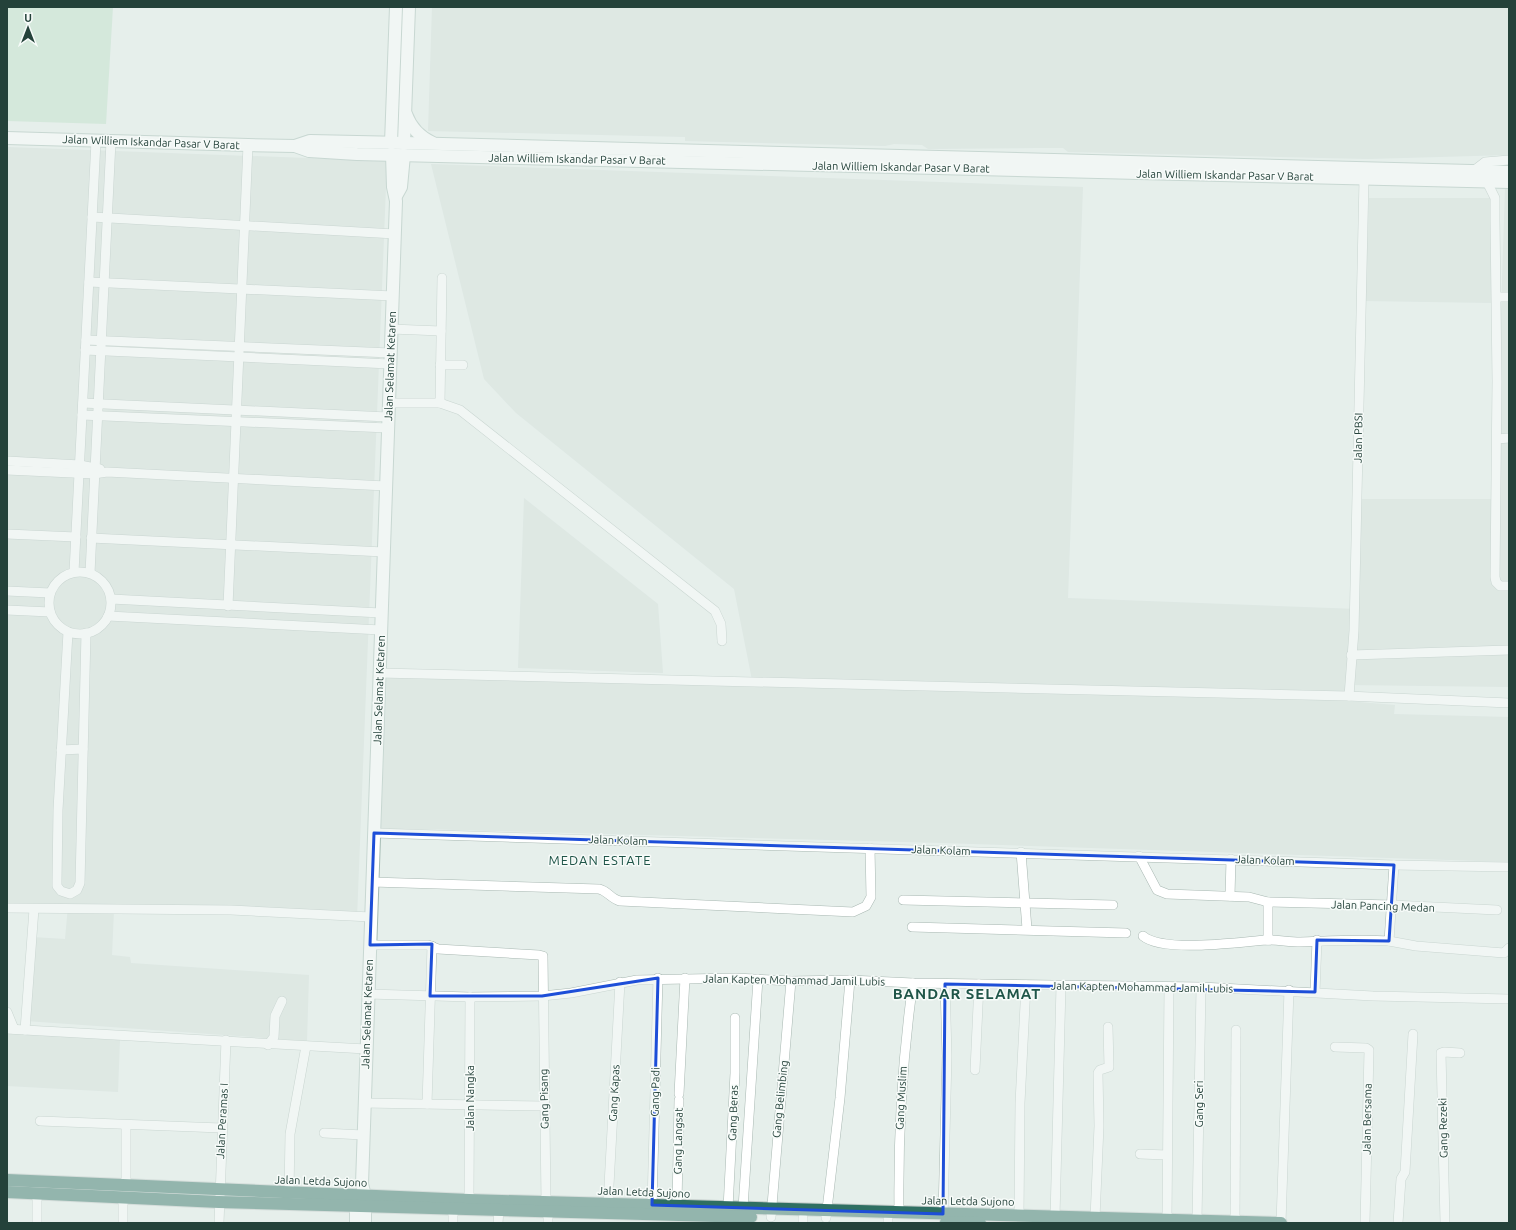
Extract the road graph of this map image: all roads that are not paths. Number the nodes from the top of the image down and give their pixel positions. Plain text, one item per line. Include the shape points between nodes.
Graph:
1 (396, 7) edge
2 (409, 7) edge
3 (406, 113) junction
4 (7, 138) edge
5 (96, 140) junction
6 (111, 141) junction
7 (436, 144) junction
8 (248, 146) junction
9 (398, 149) junction
10 (596, 154) junction
11 (1509, 160) edge
12 (1245, 171) junction
13 (1472, 172) junction
14 (1509, 172) edge
15 (1364, 179) junction
16 (1487, 182) junction
17 (1509, 182) edge
18 (92, 217) junction
19 (107, 218) junction
20 (244, 226) junction
21 (395, 234) junction
22 (442, 278) dead end
23 (89, 282) junction
24 (104, 283) junction
25 (242, 290) junction
26 (393, 296) junction
27 (1497, 297) junction
28 (1509, 297) edge
29 (391, 329) junction
30 (441, 331) junction
31 (86, 340) junction
32 (101, 340) junction
33 (239, 347) junction
34 (86, 350) junction
35 (101, 351) junction
36 (239, 357) junction
37 (390, 358) junction
38 (440, 365) junction
39 (462, 365) dead end
40 (83, 403) junction
41 (389, 403) junction
42 (440, 403) junction
43 (98, 404) junction
44 (132, 406) junction
45 (160, 407) junction
46 (182, 408) junction
47 (203, 409) junction
48 (237, 410) junction
49 (273, 412) junction
50 (294, 413) junction
51 (317, 414) junction
52 (82, 415) junction
53 (97, 415) junction
54 (343, 415) junction
55 (132, 417) junction
56 (160, 418) junction
57 (182, 419) junction
58 (202, 420) junction
59 (236, 422) junction
60 (273, 423) junction
61 (388, 423) junction
62 (294, 424) junction
63 (316, 425) junction
64 (343, 426) junction
65 (1509, 438) edge
66 (1497, 439) junction
67 (7, 461) edge
68 (80, 469) junction
69 (7, 470) edge
70 (95, 471) junction
71 (234, 478) junction
72 (386, 486) junction
73 (7, 534) edge
74 (76, 537) junction
75 (92, 538) junction
76 (231, 545) junction
77 (384, 552) junction
78 (74, 572) junction
79 (90, 573) junction
80 (1509, 586) edge
81 (7, 592) edge
82 (50, 593) junction
83 (111, 599) junction
84 (228, 606) junction
85 (7, 610) edge
86 (50, 612) junction
87 (382, 613) junction
88 (108, 616) junction
89 (381, 630) junction
90 (68, 632) junction
91 (86, 633) junction
92 (722, 641) dead end
93 (1509, 650) edge
94 (1351, 655) junction
95 (379, 673) junction
96 (1349, 696) junction
97 (1509, 703) edge
98 (83, 749) junction
99 (61, 750) junction
100 (374, 833) junction
101 (870, 848) junction
102 (1021, 852) junction
103 (1139, 856) junction
104 (1231, 859) junction
105 (1394, 865) junction
106 (1509, 867) edge
107 (372, 882) junction
108 (1230, 896) junction
109 (903, 900) dead end
110 (1268, 902) junction
111 (1026, 903) junction
112 (1113, 905) dead end
113 (1392, 905) junction
114 (7, 908) edge
115 (34, 909) junction
116 (1497, 910) dead end
117 (371, 917) junction
118 (912, 927) dead end
119 (1027, 929) junction
120 (1126, 933) dead end
121 (1143, 936) dead end
122 (1268, 940) junction
123 (1317, 940) junction
124 (1389, 941) junction
125 (370, 945) junction
126 (432, 946) junction
127 (1509, 948) edge
128 (658, 978) junction
129 (685, 978) junction
130 (758, 979) junction
131 (791, 980) junction
132 (850, 980) junction
133 (620, 982) junction
134 (913, 983) junction
135 (945, 984) junction
136 (979, 984) junction
137 (1026, 985) junction
138 (1061, 986) junction
139 (1169, 987) junction
140 (1201, 987) junction
141 (1289, 990) junction
142 (1315, 992) junction
143 (368, 994) junction
144 (430, 996) junction
145 (542, 996) junction
146 (470, 997) junction
147 (1509, 999) edge
148 (282, 1001) dead end
149 (7, 1012) edge
150 (735, 1018) dead end
151 (1108, 1027) dead end
152 (11, 1029) edge
153 (26, 1030) junction
154 (1236, 1030) dead end
155 (1412, 1034) dead end
156 (226, 1040) junction
157 (268, 1045) junction
158 (306, 1046) junction
159 (1336, 1047) dead end
160 (366, 1049) junction
161 (1460, 1053) dead end
162 (975, 1070) dead end
163 (364, 1103) junction
164 (427, 1104) junction
165 (470, 1104) junction
166 (544, 1106) junction
167 (40, 1121) dead end
168 (126, 1125) junction
169 (221, 1128) junction
170 (324, 1133) dead end
171 (363, 1135) junction
172 (1140, 1154) dead end
173 (1168, 1155) junction
174 (7, 1180) edge
175 (124, 1191) junction
176 (7, 1192) edge
177 (289, 1193) junction
178 (37, 1194) junction
179 (219, 1196) junction
180 (469, 1200) junction
181 (361, 1201) junction
182 (608, 1204) junction
183 (652, 1205) junction
184 (677, 1206) junction
185 (742, 1208) junction
186 (453, 1209) junction
187 (499, 1210) junction
188 (547, 1212) edge
189 (771, 1213) junction
190 (899, 1213) junction
191 (826, 1215) junction
192 (728, 1216) edge
193 (1019, 1216) junction
194 (1055, 1217) junction
195 (1095, 1218) junction
196 (803, 1220) edge
197 (942, 1220) edge
198 (1167, 1220) junction
199 (1197, 1221) junction
200 (888, 1222) edge
201 (1235, 1222) junction
202 (37, 1223) edge
203 (123, 1223) edge
204 (219, 1223) edge
205 (356, 1223) edge
206 (365, 1223) edge
207 (453, 1223) edge
208 (498, 1223) edge
209 (980, 1223) edge
210 (1281, 1223) edge
211 (1365, 1223) edge
212 (1398, 1223) edge
213 (1445, 1223) edge

1 - 9 street, Jalan Selamat Ketaren
2 - 3 street, Jalan Selamat Ketaren
3 - 7 street via 414,129
3 - 9 street, Jalan Selamat Ketaren
4 - 5 street, Jalan Williem Iskandar Pasar V Barat
5 - 6 street, Jalan Williem Iskandar Pasar V Barat
5 - 18 street
6 - 8 street, Jalan Williem Iskandar Pasar V Barat
6 - 19 street
7 - 9 street, Jalan Williem Iskandar Pasar V Barat
7 - 10 street, Jalan Williem Iskandar Pasar V Barat
8 - 9 street, Jalan Williem Iskandar Pasar V Barat via 295,146 309,151
8 - 20 street
9 - 10 street, Jalan Williem Iskandar Pasar V Barat
9 - 21 street, Jalan Selamat Ketaren via 400,187 396,196
10 - 12 street, Jalan Williem Iskandar Pasar V Barat
11 - 13 street via 1489,161
12 - 13 street, Jalan Williem Iskandar Pasar V Barat
12 - 15 street, Jalan Williem Iskandar Pasar V Barat
13 - 14 street, Jalan Williem Iskandar Pasar V Barat
15 - 16 street, Jalan Williem Iskandar Pasar V Barat
15 - 94 street, Jalan PBSI via 1354,631
16 - 17 street, Jalan Williem Iskandar Pasar V Barat
16 - 27 street via 1495,198
18 - 19 street
18 - 23 street
19 - 20 street
19 - 24 street
20 - 21 street
20 - 25 street
21 - 26 street, Jalan Selamat Ketaren
22 - 30 street
23 - 24 street
23 - 31 street
24 - 25 street
24 - 32 street
25 - 26 street
25 - 33 street
26 - 29 street, Jalan Selamat Ketaren
27 - 28 street
27 - 66 street
29 - 30 street
29 - 37 street, Jalan Selamat Ketaren
30 - 38 street
31 - 32 street
31 - 34 street
32 - 33 street
32 - 35 street
33 - 36 street
33 - 37 street
34 - 35 street
34 - 40 street
35 - 36 street
35 - 43 street
36 - 37 street
36 - 48 street
37 - 41 street, Jalan Selamat Ketaren
38 - 39 street
38 - 42 street
40 - 43 street
40 - 52 street
41 - 42 street
41 - 61 street, Jalan Selamat Ketaren
42 - 92 street via 460,410 715,611 721,624
43 - 44 street
43 - 53 street
44 - 45 street
44 - 55 street
45 - 46 street
45 - 56 street
46 - 47 street
46 - 57 street
47 - 48 street
47 - 58 street
48 - 49 street
48 - 59 street
49 - 50 street
49 - 60 street
50 - 51 street
50 - 62 street
51 - 54 street
51 - 63 street
52 - 53 street
52 - 68 street
53 - 55 street
53 - 70 street
54 - 61 street
54 - 64 street
55 - 56 street
56 - 57 street
57 - 58 street
58 - 59 street
59 - 60 street
59 - 71 street
60 - 62 street
61 - 64 street
61 - 72 street, Jalan Selamat Ketaren
62 - 63 street
63 - 64 street
65 - 66 street
66 - 80 street via 1495,577 1500,586
67 - 68 street
68 - 69 street
68 - 70 street
68 - 74 street
70 - 71 street
70 - 75 street
71 - 72 street
71 - 76 street
72 - 77 street, Jalan Selamat Ketaren
73 - 74 street
74 - 78 street
75 - 76 street
75 - 79 street
76 - 77 street
76 - 84 street
77 - 87 street, Jalan Selamat Ketaren
78 - 79 street
78 - 82 street via 58,580
79 - 83 street via 103,582
81 - 82 street
82 - 86 street
83 - 84 street
83 - 88 street
84 - 87 street
85 - 86 street
86 - 90 street via 57,624
87 - 89 street, Jalan Selamat Ketaren
88 - 89 street
88 - 91 street via 99,627
89 - 95 street, Jalan Selamat Ketaren
90 - 91 street
90 - 99 street
91 - 98 street
93 - 94 street
94 - 96 street, Jalan PBSI
95 - 96 street
95 - 100 street, Jalan Selamat Ketaren
96 - 97 street
98 - 99 street
98 - 99 street via 80,883 77,890 70,894 60,891 57,886
100 - 101 street, Jalan Kolam
100 - 107 street, Jalan Selamat Ketaren
101 - 102 street, Jalan Kolam
101 - 107 street via 871,897 866,906 853,912 620,901 600,889
102 - 103 street, Jalan Kolam
102 - 111 street
103 - 104 street, Jalan Kolam
103 - 108 street, Jalan Pancing Medan via 1155,887 1163,894
104 - 105 street, Jalan Kolam
104 - 108 street
105 - 106 street, Jalan Kolam
105 - 113 street
107 - 117 street, Jalan Selamat Ketaren
108 - 110 street, Jalan Pancing Medan via 1256,898
109 - 111 street
110 - 113 street, Jalan Pancing Medan
110 - 122 street
111 - 112 street
111 - 119 street
113 - 116 street, Jalan Pancing Medan
113 - 124 street
114 - 115 street
115 - 117 street via 231,910
115 - 153 street
117 - 125 street, Jalan Selamat Ketaren
118 - 119 street
119 - 120 street
121 - 122 street via 1152,943 1205,945
122 - 123 street
123 - 124 street
123 - 142 street
124 - 127 street via 1416,946 1504,953
125 - 126 street
125 - 143 street, Jalan Selamat Ketaren
126 - 144 street
126 - 145 street, Gang Pisang via 438,949 542,955
128 - 129 street, Jalan Kapten Mohammad Jamil Lubis
128 - 133 street, Jalan Kapten Mohammad Jamil Lubis
128 - 183 street, Gang Padi
129 - 130 street, Jalan Kapten Mohammad Jamil Lubis
129 - 184 street, Gang Langsat
130 - 131 street, Jalan Kapten Mohammad Jamil Lubis
130 - 185 street
131 - 132 street, Jalan Kapten Mohammad Jamil Lubis
131 - 189 street, Gang Belimbing
132 - 134 street, Jalan Kapten Mohammad Jamil Lubis
132 - 191 street
133 - 145 street, Jalan Kapten Mohammad Jamil Lubis
133 - 182 street, Gang Kapas
134 - 135 street, Jalan Kapten Mohammad Jamil Lubis
134 - 190 street, Gang Muslim via 902,1075
135 - 136 street, Jalan Kapten Mohammad Jamil Lubis
135 - 197 street via 947,1056
136 - 137 street, Jalan Kapten Mohammad Jamil Lubis
136 - 162 street
137 - 138 street, Jalan Kapten Mohammad Jamil Lubis
137 - 193 street via 1020,1103
138 - 139 street, Jalan Kapten Mohammad Jamil Lubis
138 - 194 street
139 - 140 street, Jalan Kapten Mohammad Jamil Lubis
139 - 173 street
140 - 141 street, Jalan Kapten Mohammad Jamil Lubis
140 - 199 street, Gang Seri
141 - 142 street, Jalan Kapten Mohammad Jamil Lubis
141 - 210 street
142 - 147 street, Jalan Kapten Mohammad Jamil Lubis
143 - 144 street, Jalan Kapten Mohammad Jamil Lubis
143 - 160 street, Jalan Selamat Ketaren
144 - 146 street, Jalan Kapten Mohammad Jamil Lubis
144 - 164 street
145 - 146 street, Jalan Kapten Mohammad Jamil Lubis
145 - 166 street, Gang Pisang
146 - 165 street, Jalan Nangka
148 - 157 street via 275,1016 274,1036
149 - 152 street
150 - 192 street, Gang Beras
151 - 195 street via 1109,1067 1098,1073 1099,1126
152 - 153 street
153 - 156 street
154 - 201 street
155 - 212 street via 1405,1172 1401,1179
156 - 157 street
156 - 169 street, Jalan Peramas I
157 - 158 street
158 - 160 street
158 - 177 street via 290,1134
159 - 211 street, Jalan Bersama via 1369,1050
160 - 163 street, Jalan Selamat Ketaren
161 - 213 street, Gang Rezeki via 1441,1053
163 - 164 street
163 - 171 street, Jalan Selamat Ketaren
164 - 165 street
165 - 166 street
165 - 180 street, Jalan Nangka
166 - 188 street, Gang Pisang
167 - 168 street
168 - 169 street
168 - 175 street
169 - 179 street, Jalan Peramas I
170 - 171 street
171 - 181 street, Jalan Selamat Ketaren
172 - 173 street
173 - 198 street
174 - 175 highway, Jalan Letda Sujono
175 - 178 highway, Jalan Letda Sujono
175 - 179 highway, Jalan Letda Sujono
175 - 203 street
176 - 178 highway, Jalan Letda Sujono
177 - 179 highway, Jalan Letda Sujono
177 - 181 highway, Jalan Letda Sujono
178 - 202 street
179 - 181 highway, Jalan Letda Sujono
179 - 204 street, Jalan Peramas I
180 - 181 highway, Jalan Letda Sujono
180 - 188 highway, Jalan Letda Sujono
181 - 186 highway, Jalan Letda Sujono
181 - 205 street
181 - 206 street
182 - 183 highway, Jalan Letda Sujono
182 - 188 highway, Jalan Letda Sujono
183 - 184 highway, Jalan Letda Sujono
184 - 192 highway, Jalan Letda Sujono
185 - 189 highway, Jalan Letda Sujono
185 - 192 highway, Jalan Letda Sujono
186 - 187 highway, Jalan Letda Sujono
186 - 207 street
187 - 188 highway, Jalan Letda Sujono
187 - 208 street
188 - 192 highway, Jalan Letda Sujono
189 - 191 highway, Jalan Letda Sujono
189 - 192 highway, Jalan Letda Sujono
189 - 196 highway, Jalan Letda Sujono
190 - 191 highway, Jalan Letda Sujono
190 - 197 highway, Jalan Letda Sujono
191 - 196 highway, Jalan Letda Sujono
191 - 200 highway, Jalan Letda Sujono
193 - 194 highway, Jalan Letda Sujono
193 - 197 highway, Jalan Letda Sujono
194 - 195 highway, Jalan Letda Sujono
195 - 198 highway, Jalan Letda Sujono
197 - 200 highway, Jalan Letda Sujono
197 - 209 highway, Jalan Letda Sujono
198 - 199 highway, Jalan Letda Sujono
199 - 201 highway, Jalan Letda Sujono
201 - 210 highway, Jalan Letda Sujono

